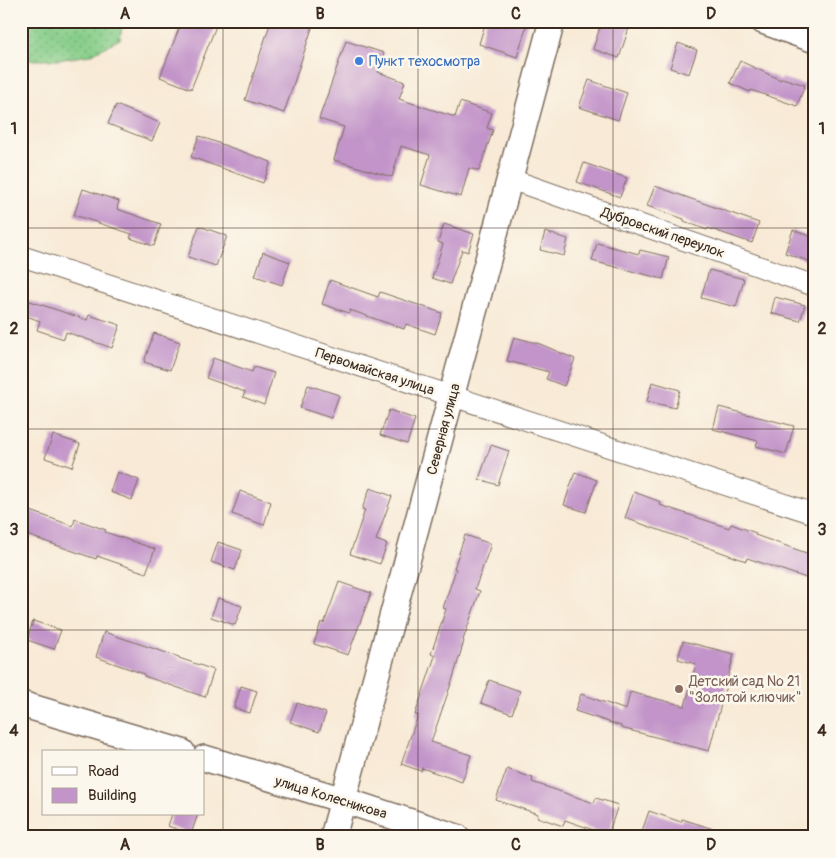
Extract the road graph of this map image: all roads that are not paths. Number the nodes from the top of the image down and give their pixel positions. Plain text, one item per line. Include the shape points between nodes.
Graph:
1 (552, 21) edge
2 (764, 21) edge
3 (815, 40) edge
4 (510, 179) junction
5 (21, 256) edge
6 (815, 286) edge
7 (452, 396) junction
8 (815, 514) edge
9 (21, 704) edge
10 (175, 750) edge
11 (205, 758) edge
12 (343, 800) junction
13 (333, 837) edge
14 (457, 837) edge

1 - 4 street, Северная улица
2 - 3 street
4 - 6 street, Дубровский переулок
4 - 7 street, Северная улица
5 - 7 street, Первомайская улица
7 - 8 street, Первомайская улица
7 - 12 street, Северная улица
9 - 10 street
11 - 12 street, улица Колесникова
12 - 13 street, Северная улица
12 - 14 street, улица Колесникова

